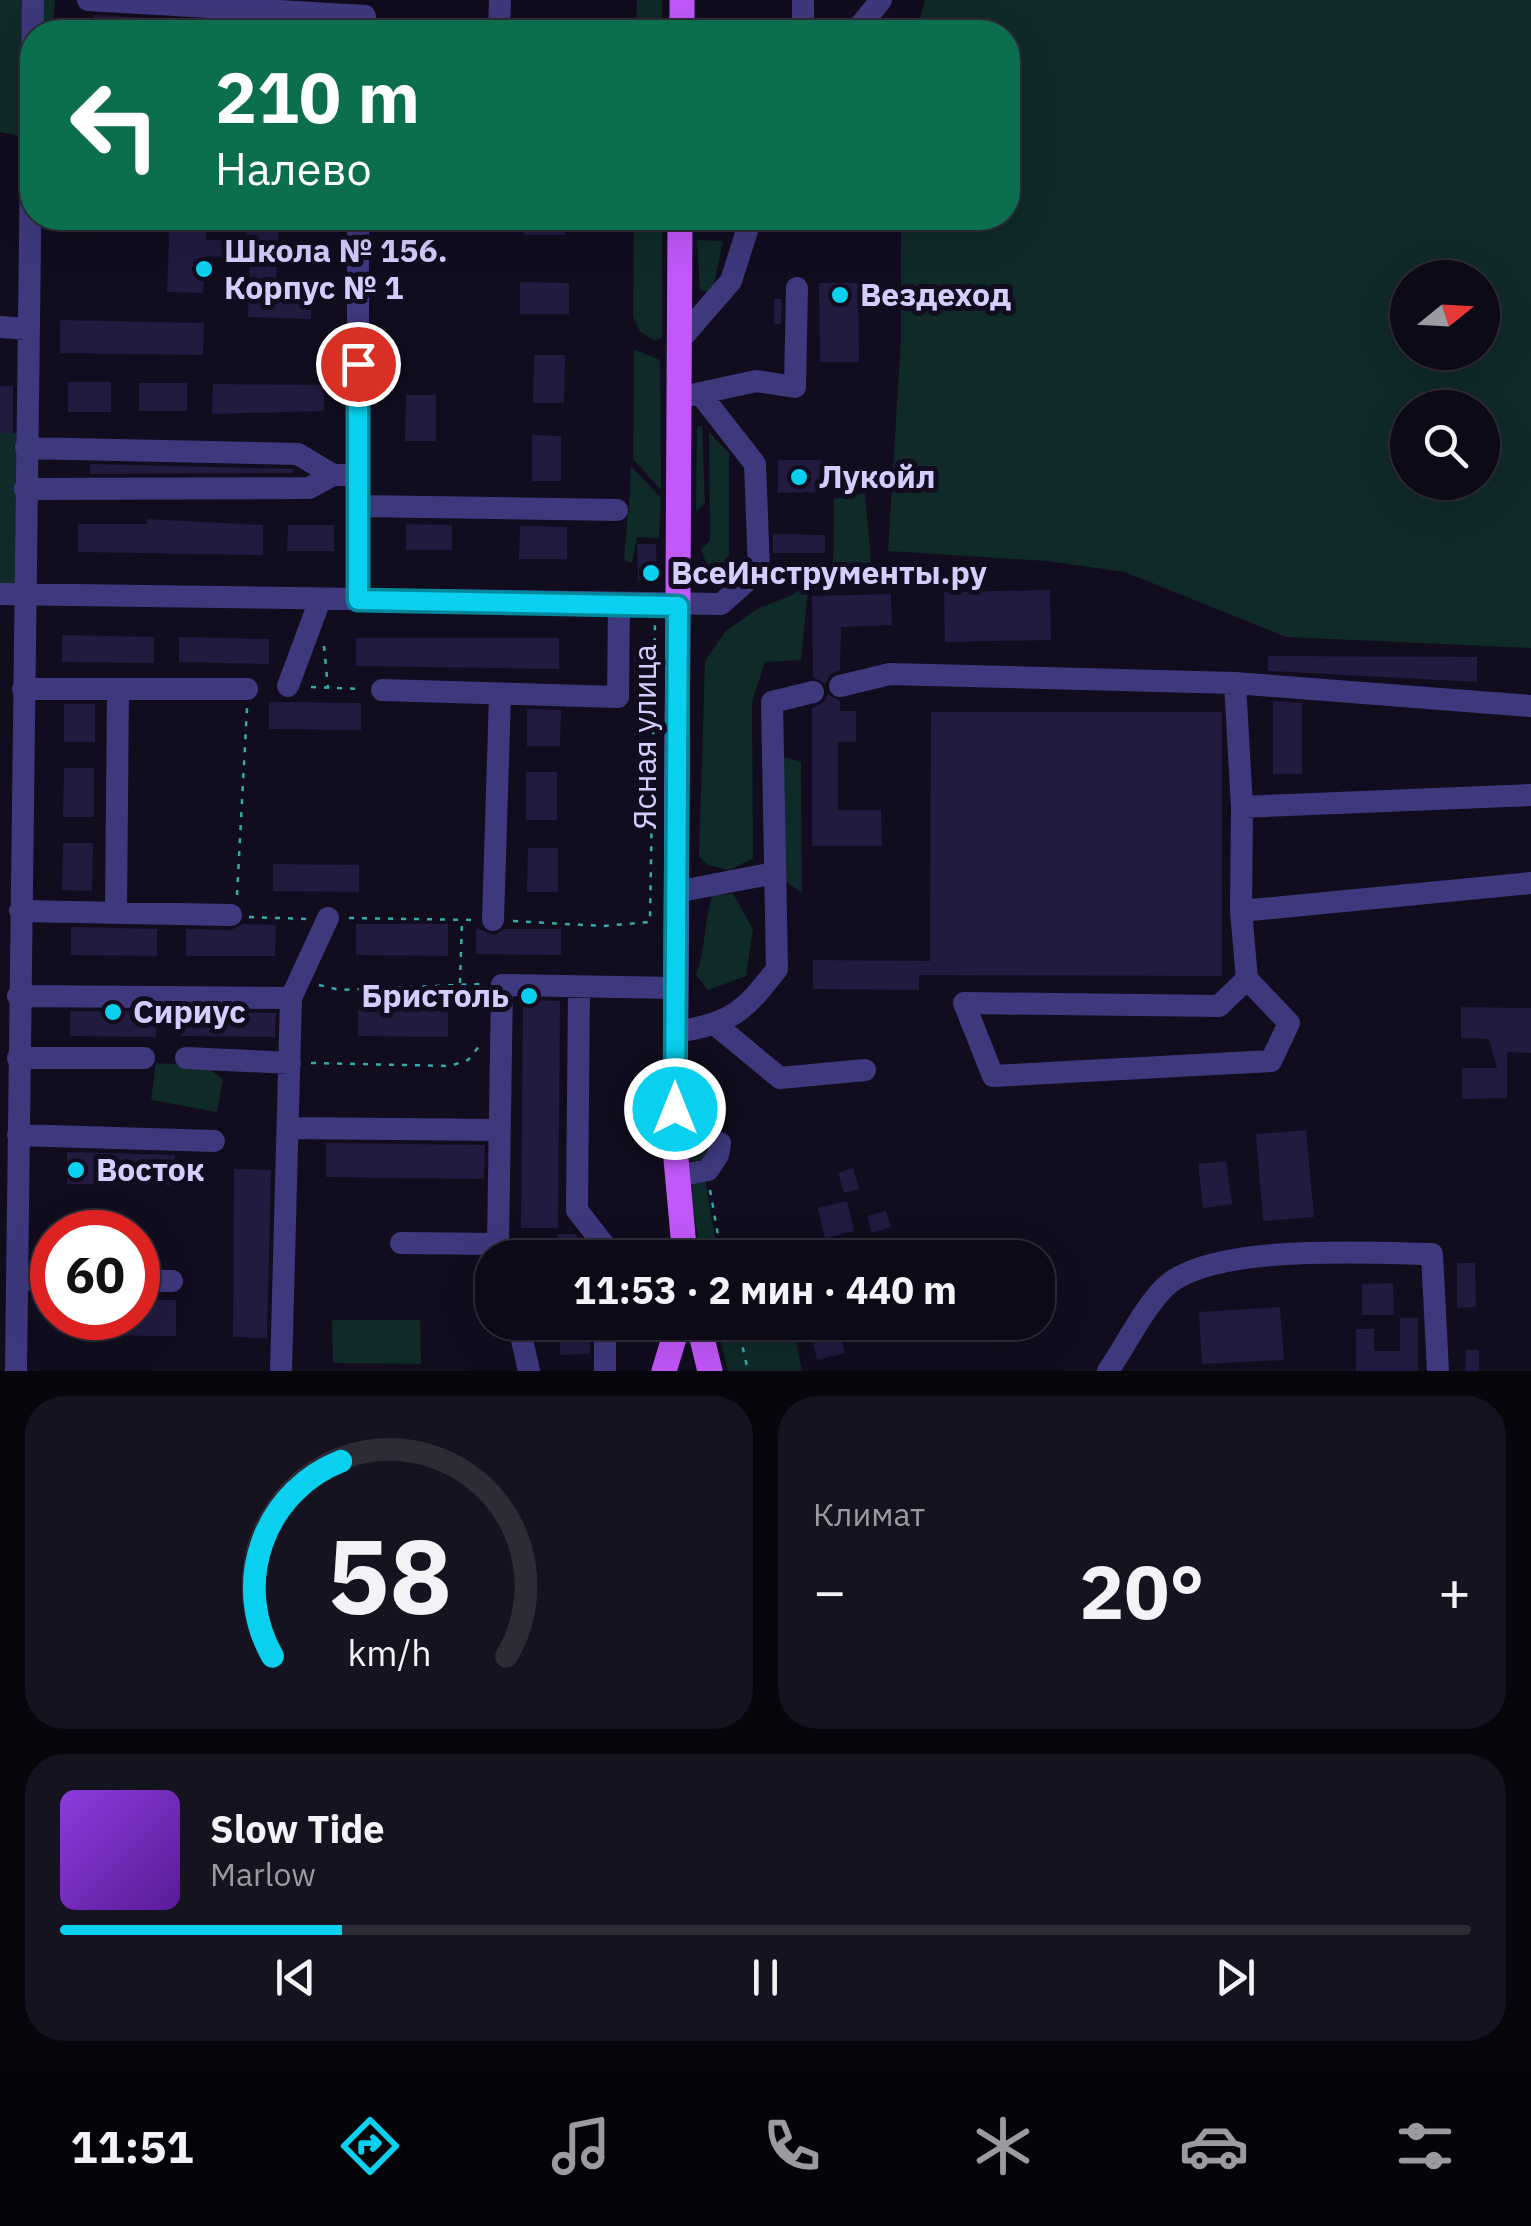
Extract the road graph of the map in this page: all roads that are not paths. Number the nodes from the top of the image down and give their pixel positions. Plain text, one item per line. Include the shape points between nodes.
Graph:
1 (88, 0) edge
2 (881, 0) edge
3 (365, 16) edge
4 (864, 20) edge
5 (29, 230) edge
6 (358, 230) edge
7 (680, 230) edge
8 (748, 230) edge
9 (797, 288) dead end
10 (0, 327) edge
11 (28, 329) junction
12 (680, 341) junction
13 (691, 395) junction
14 (26, 448) junction
15 (332, 475) junction
16 (358, 475) junction
17 (26, 489) junction
18 (358, 506) junction
19 (618, 510) dead end
20 (12, 594) edge
21 (320, 600) junction
22 (358, 600) junction
23 (619, 603) junction
24 (667, 606) junction
25 (1235, 683) junction
26 (288, 686) road end
27 (840, 686) dead end
28 (248, 688) road end
29 (23, 689) junction
30 (118, 689) junction
31 (382, 690) road end
32 (812, 692) dead end
33 (500, 694) junction
34 (1531, 706) edge
35 (1531, 795) edge
36 (1242, 807) junction
37 (774, 873) junction
38 (1531, 882) edge
39 (676, 892) junction
40 (1242, 910) junction
41 (20, 911) junction
42 (116, 912) junction
43 (232, 915) road end
44 (328, 918) road end
45 (493, 920) road end
46 (10, 969) edge
47 (1248, 979) junction
48 (579, 987) junction
49 (675, 988) junction
50 (296, 989) junction
51 (18, 996) junction
52 (717, 1026) junction
53 (675, 1032) junction
54 (18, 1058) junction
55 (144, 1058) dead end
56 (186, 1058) dead end
57 (290, 1063) junction
58 (865, 1070) dead end
59 (289, 1128) junction
60 (500, 1130) junction
61 (18, 1135) junction
62 (214, 1141) dead end
63 (720, 1143) dead end
64 (677, 1176) junction
65 (500, 1240) edge
66 (600, 1240) edge
67 (683, 1240) edge
68 (401, 1244) dead end
69 (475, 1249) edge
70 (18, 1279) junction
71 (30, 1279) edge
72 (160, 1281) edge
73 (172, 1281) dead end
74 (522, 1340) edge
75 (605, 1340) edge
76 (673, 1340) edge
77 (702, 1340) edge
78 (13, 1370) edge
79 (281, 1371) edge
80 (529, 1371) edge
81 (605, 1371) edge
82 (664, 1371) edge
83 (710, 1371) edge
84 (1108, 1371) edge
85 (1438, 1371) edge

1 - 3 street
2 - 4 street
5 - 11 street
6 - 16 street
7 - 12 main road, Ясная улица
8 - 12 street via 731,281
9 - 13 street via 794,388 756,381
10 - 11 street
11 - 14 street
12 - 13 main road, Ясная улица
13 - 24 main road, Ясная улица
13 - 24 street via 755,464 759,570 721,604
14 - 15 street via 298,454
14 - 17 street
15 - 16 street
15 - 17 street via 309,488
16 - 18 street
17 - 20 street
18 - 19 street
18 - 22 street
20 - 21 street
20 - 29 street
21 - 22 street
21 - 26 street
22 - 23 street
23 - 24 street
23 - 33 street via 618,697
24 - 39 main road, Ясная улица
25 - 27 street via 890,674
25 - 34 street
25 - 36 street
28 - 30 street
29 - 30 street
29 - 41 street
30 - 42 street
31 - 33 street
32 - 37 street via 772,702
33 - 45 street
35 - 36 street
36 - 40 street
37 - 39 street
37 - 52 street via 777,969 752,1001
38 - 40 street
39 - 49 main road, Ясная улица
40 - 47 street
41 - 42 street
41 - 46 street
42 - 43 street
44 - 50 street
46 - 51 street
47 - 47 street via 1219,1006 964,1003 992,1076 1271,1061 1289,1022
48 - 49 street
48 - 60 street via 502,984
48 - 66 street via 577,1210
49 - 53 main road, Ясная улица
50 - 51 street
50 - 57 street
51 - 54 street
52 - 53 street
52 - 58 street via 780,1078
53 - 64 main road, Ясная улица
54 - 55 street
54 - 61 street
56 - 57 street
57 - 59 street
59 - 60 street
59 - 79 street
60 - 65 street
61 - 62 street
61 - 70 street
63 - 64 street via 708,1170
64 - 67 main road, Ясная улица
68 - 69 street
70 - 71 street
70 - 78 street
72 - 73 street
74 - 80 street
75 - 81 street
76 - 82 main road
77 - 83 main road
84 - 85 street via 1167,1285 1222,1261 1303,1252 1432,1254

